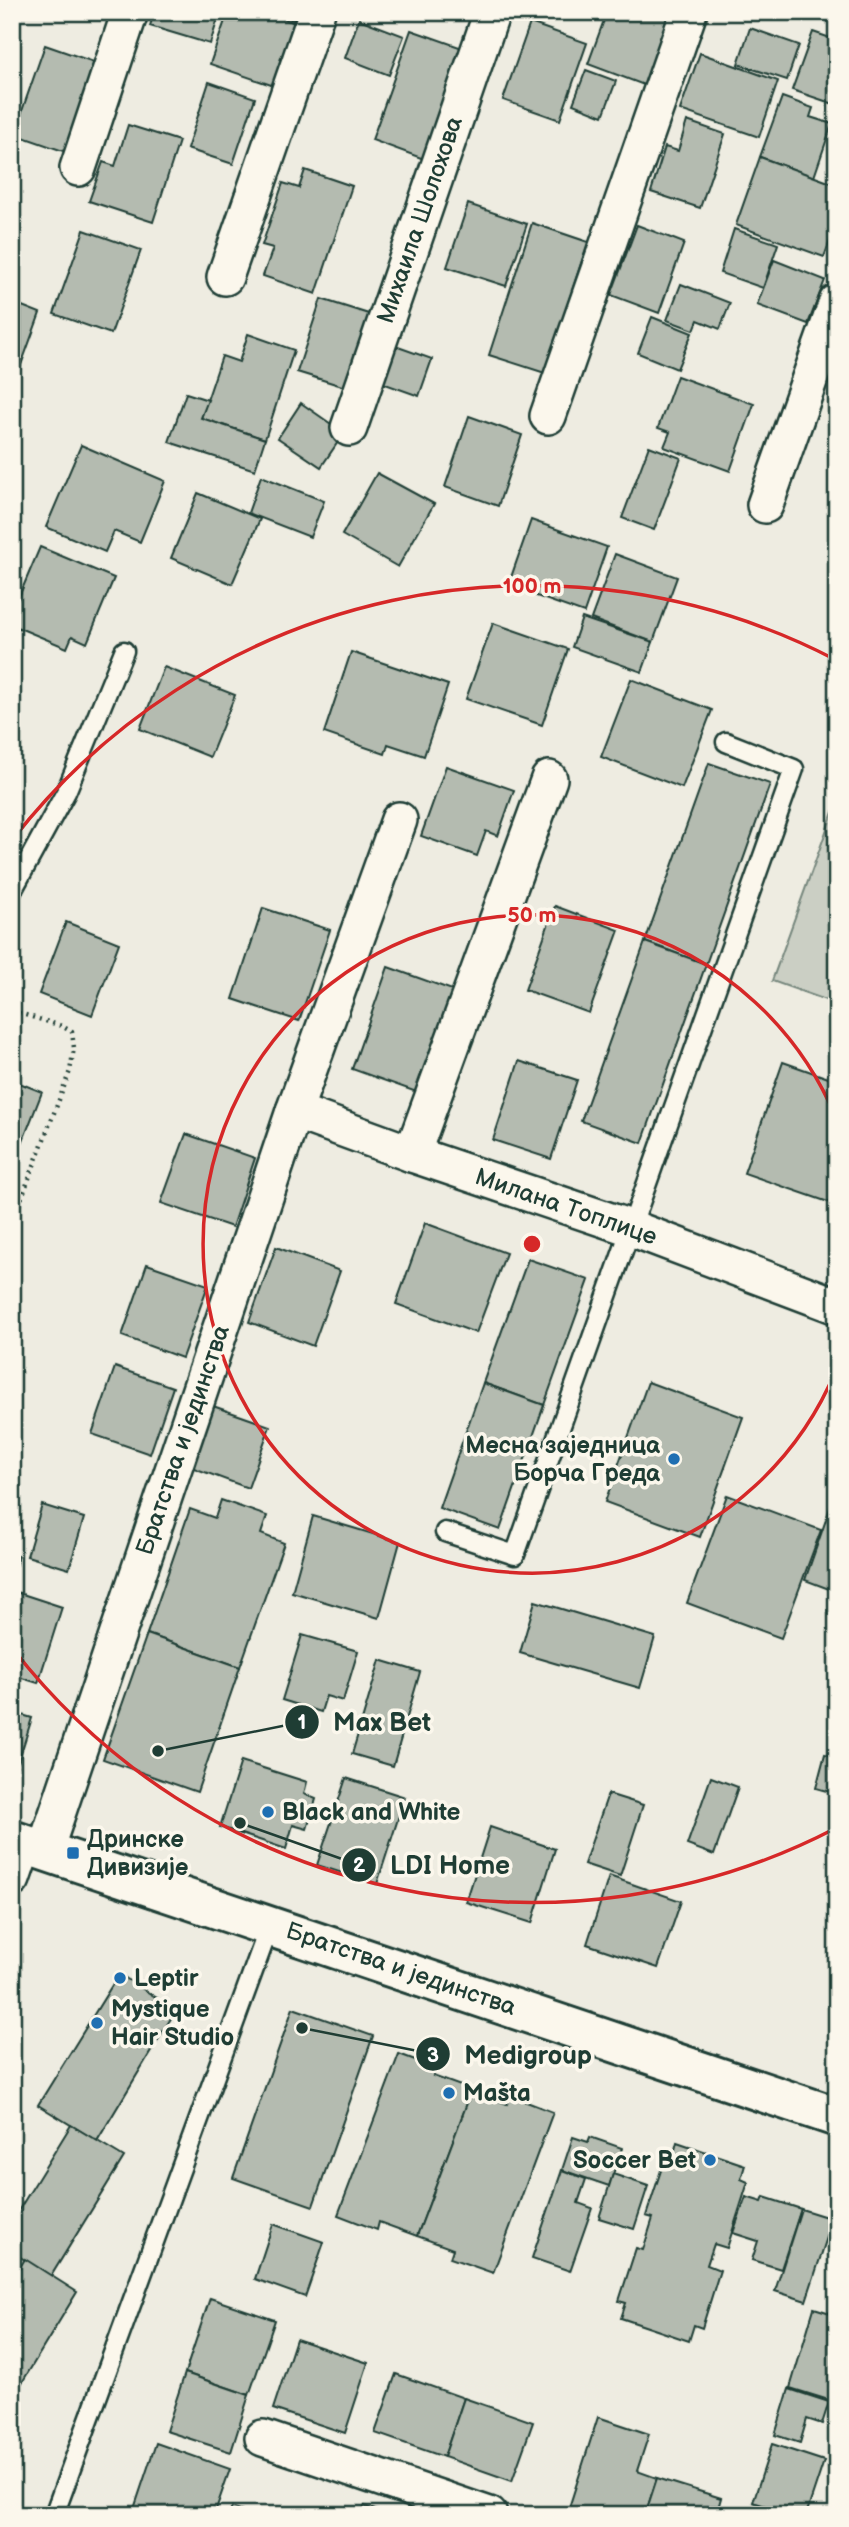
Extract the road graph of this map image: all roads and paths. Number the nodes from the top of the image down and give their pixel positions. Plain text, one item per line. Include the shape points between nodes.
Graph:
1 (130, 12) edge
2 (317, 12) edge
3 (492, 12) edge
4 (689, 12) edge
5 (78, 168) dead end
6 (225, 277) dead end
7 (837, 302) edge
8 (548, 416) dead end
9 (349, 428) dead end
10 (765, 505) dead end
11 (124, 651) dead end
12 (726, 742) dead end
13 (549, 779) dead end
14 (399, 820) dead end
15 (12, 891) edge
16 (12, 1011) edge
17 (294, 1111) junction
18 (412, 1154) junction
19 (12, 1223) edge
20 (631, 1228) junction
21 (837, 1306) edge
22 (445, 1532) dead end
23 (23, 1853) edge
24 (270, 1925) junction
25 (837, 2117) edge
26 (263, 2438) dead end
27 (54, 2515) edge
28 (489, 2515) edge

1 - 5 street
2 - 6 street
3 - 9 street, Михаила Шолохова
4 - 8 street
7 - 10 street
11 - 15 lane via 66,792
12 - 20 lane via 793,769
13 - 18 street
14 - 17 street, Братства и јединства
16 - 19 path via 62,1026 72,1032 74,1048 70,1071
17 - 18 street, Милана Топлице
17 - 23 street, Братства и јединства
18 - 20 street, Милана Топлице
20 - 21 street, Милана Топлице
20 - 22 lane via 515,1555
23 - 24 street, Братства и јединства
24 - 25 street, Братства и јединства
24 - 27 lane
26 - 28 street

